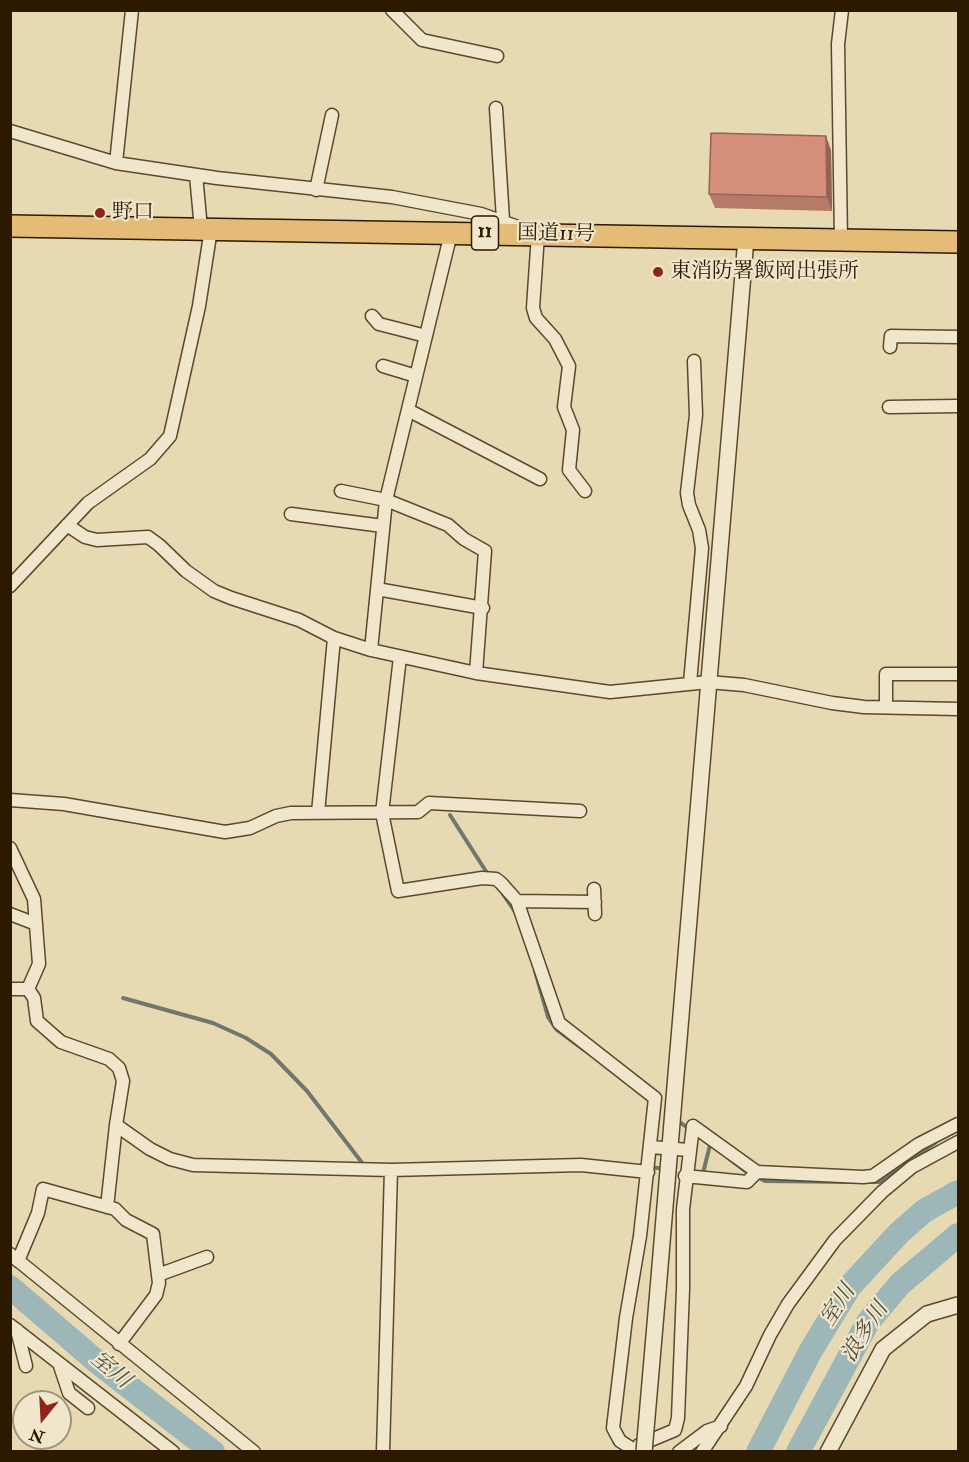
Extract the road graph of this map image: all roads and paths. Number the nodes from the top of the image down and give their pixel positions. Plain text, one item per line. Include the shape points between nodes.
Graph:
1 (132, 10) edge
2 (392, 10) edge
3 (842, 10) edge
4 (497, 56) dead end
5 (496, 108) dead end
6 (332, 115) dead end
7 (10, 131) edge
8 (116, 163) junction
9 (196, 175) junction
10 (316, 190) junction
11 (502, 220) junction
12 (10, 226) edge
13 (206, 229) junction
14 (451, 233) junction
15 (538, 234) junction
16 (746, 238) junction
17 (841, 240) junction
18 (958, 242) edge
19 (372, 316) dead end
20 (426, 336) junction
21 (958, 337) edge
22 (890, 346) dead end
23 (694, 361) dead end
24 (383, 366) dead end
25 (416, 375) junction
26 (958, 406) edge
27 (890, 407) dead end
28 (408, 410) junction
29 (540, 479) dead end
30 (341, 490) dead end
31 (585, 491) dead end
32 (386, 500) junction
33 (291, 514) dead end
34 (67, 525) junction
35 (383, 526) junction
36 (10, 586) edge
37 (377, 589) junction
38 (483, 608) junction
39 (334, 638) junction
40 (371, 650) junction
41 (400, 657) junction
42 (476, 673) junction
43 (958, 674) edge
44 (708, 682) junction
45 (690, 683) junction
46 (886, 707) junction
47 (958, 709) edge
48 (10, 800) edge
49 (580, 812) dead end
50 (318, 813) junction
51 (382, 813) junction
52 (10, 848) edge
53 (517, 901) junction
54 (595, 902) dead end
55 (10, 914) edge
56 (36, 924) junction
57 (10, 989) edge
58 (28, 989) junction
59 (958, 1124) edge
60 (116, 1125) junction
61 (958, 1142) edge
62 (650, 1147) junction
63 (670, 1149) junction
64 (689, 1150) junction
65 (392, 1170) junction
66 (648, 1172) junction
67 (757, 1172) junction
68 (685, 1176) junction
69 (107, 1206) junction
70 (14, 1257) edge
71 (207, 1257) dead end
72 (158, 1275) junction
73 (958, 1305) edge
74 (14, 1327) edge
75 (120, 1344) junction
76 (59, 1362) junction
77 (26, 1366) dead end
78 (88, 1408) dead end
79 (721, 1426) junction
80 (635, 1450) edge
81 (173, 1452) edge
82 (254, 1452) edge
83 (383, 1452) edge
84 (679, 1452) edge
85 (702, 1452) edge
86 (828, 1452) edge

1 - 8 street
2 - 4 street via 422,40
3 - 17 street via 838,44
5 - 11 street
6 - 10 street
7 - 8 street
8 - 9 street
9 - 10 street
9 - 13 street
10 - 11 street via 392,197
11 - 15 street
12 - 13 highway, 国道11号 / 11
13 - 14 highway, 国道11号 / 11
13 - 34 street via 200,306 170,436 150,459 88,502
14 - 15 highway, 国道11号 / 11
14 - 20 street
15 - 16 highway, 国道11号 / 11
15 - 31 street via 533,308 569,366 564,407 573,430 569,470
16 - 17 highway, 国道11号 / 11
16 - 44 street
17 - 18 highway, 国道11号 / 11
19 - 20 street via 379,324
20 - 25 street
21 - 22 street via 891,336
23 - 45 street via 696,415 687,493 702,548
24 - 25 street
25 - 28 street
26 - 27 street
28 - 29 street
28 - 32 street
30 - 32 street
32 - 35 street
32 - 38 street via 448,525 485,551
33 - 35 street
34 - 36 street
34 - 39 street via 97,540 148,537 214,591 299,620
35 - 37 street
37 - 38 street
37 - 40 street
38 - 42 street
39 - 40 street
39 - 50 street
40 - 41 street
41 - 42 street
41 - 51 street
42 - 45 street via 610,692
43 - 46 street via 885,674
44 - 45 street
44 - 46 street via 744,685 832,703
44 - 63 street
46 - 47 street
48 - 50 street via 64,804 225,832 250,828 276,816
49 - 51 street via 429,802 418,812
50 - 51 street
51 - 53 street via 398,891 489,879 501,883
52 - 56 street via 31,891
53 - 54 street
53 - 62 street via 559,1023 655,1098
55 - 56 street
56 - 58 street via 39,964
57 - 58 street
58 - 60 street via 34,998 37,1021 61,1042 109,1059 119,1068 123,1081
59 - 67 street via 919,1144 873,1176
60 - 65 street via 150,1149 193,1165
60 - 69 street
61 - 79 street via 912,1167 835,1239 783,1311 746,1386
62 - 63 street
62 - 66 street
63 - 64 street
63 - 80 street, bridge via 658,1290
64 - 67 street via 693,1126
64 - 68 street
65 - 66 street via 581,1165
65 - 83 street
66 - 80 street via 613,1428 620,1441
67 - 68 street via 747,1182
68 - 80 street via 678,1418 675,1430
69 - 70 street via 43,1189 38,1213
69 - 72 street via 153,1234
70 - 75 street
71 - 72 street
72 - 75 street via 156,1295
73 - 86 street via 927,1314 883,1350
74 - 76 street
74 - 77 street
75 - 82 street
76 - 78 street via 69,1393
76 - 81 street
79 - 84 street via 707,1431
79 - 85 street

